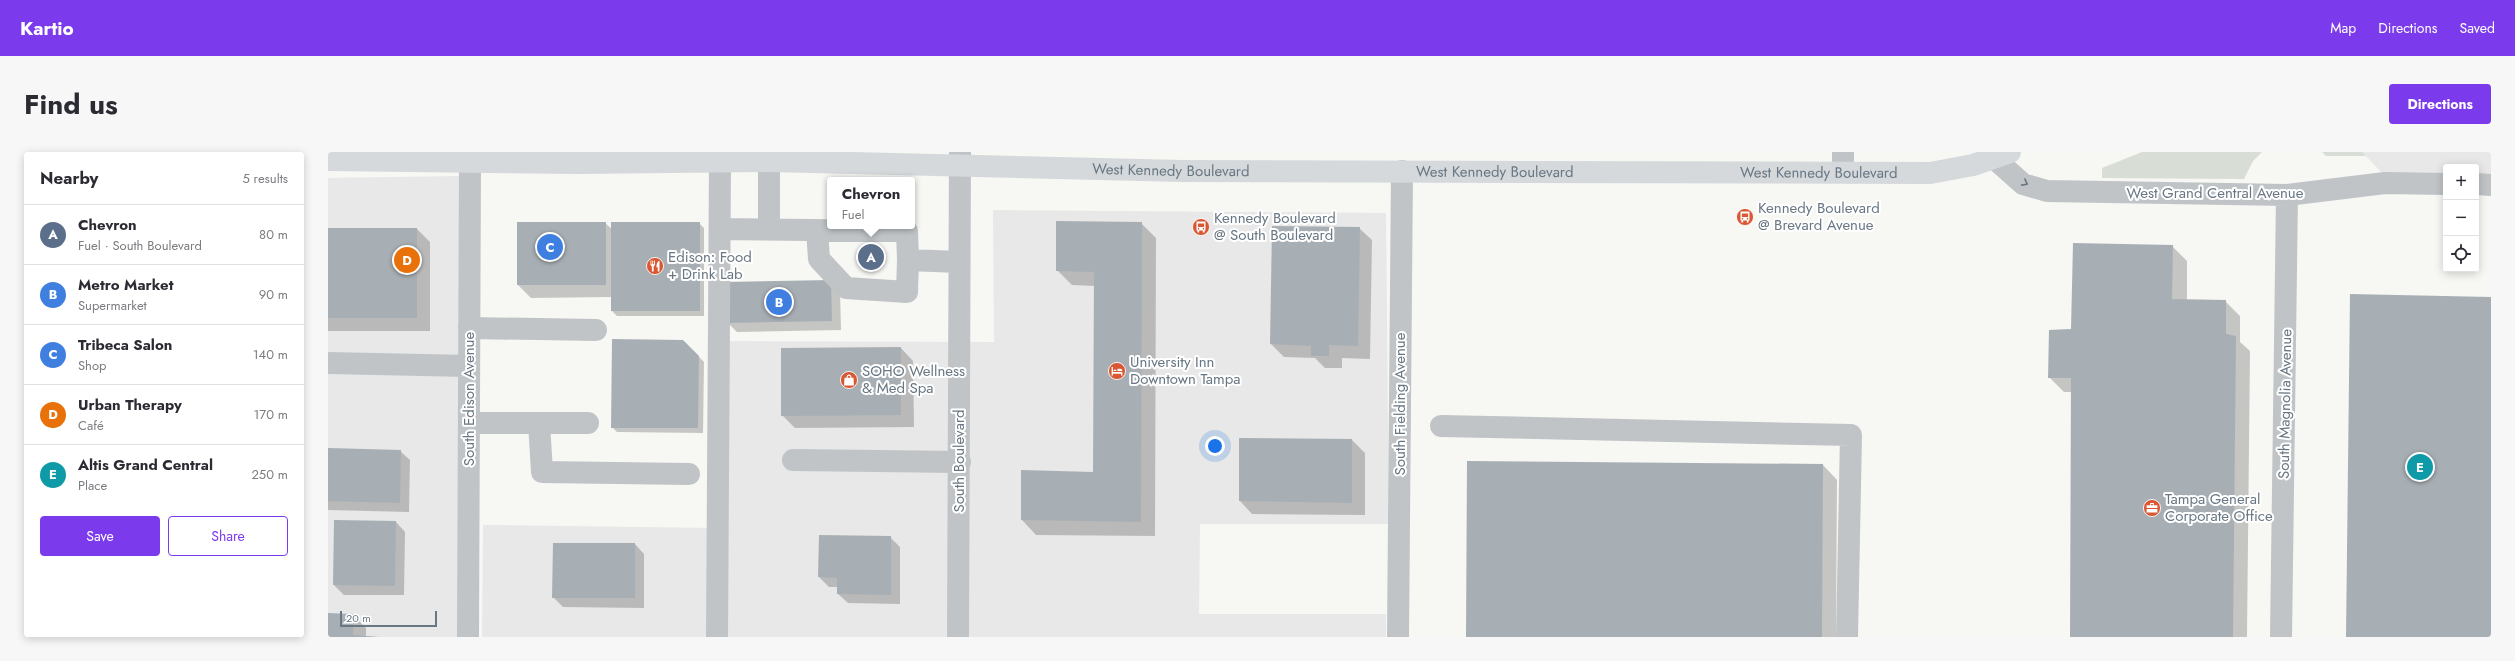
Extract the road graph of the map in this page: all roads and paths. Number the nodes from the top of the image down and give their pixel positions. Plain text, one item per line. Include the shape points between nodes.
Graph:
1 (1997, 154) edge
2 (371, 156) edge
3 (577, 157) edge
4 (960, 159) edge
5 (328, 160) edge
6 (470, 161) junction
7 (720, 161) junction
8 (769, 161) junction
9 (1843, 162) edge
10 (1402, 171) junction
11 (2443, 184) edge
12 (2479, 184) edge
13 (2491, 185) edge
14 (2287, 195) junction
15 (720, 229) junction
16 (769, 229) junction
17 (817, 230) junction
18 (908, 260) junction
19 (959, 262) junction
20 (469, 328) junction
21 (596, 330) dead end
22 (328, 363) edge
23 (469, 366) junction
24 (469, 423) junction
25 (539, 423) junction
26 (588, 423) dead end
27 (1441, 426) dead end
28 (793, 460) dead end
29 (960, 462) junction
30 (689, 474) dead end
31 (468, 637) edge
32 (717, 637) edge
33 (958, 637) edge
34 (1398, 637) edge
35 (1847, 637) edge
36 (2281, 637) edge

1 - 9 main road, West Kennedy Boulevard via 1930,173
1 -> 14 street, West Grand Central Avenue via 2023,184 2047,191
2 - 5 main road, West Kennedy Boulevard
2 - 6 main road, West Kennedy Boulevard
3 - 6 main road, West Kennedy Boulevard
3 - 7 main road, West Kennedy Boulevard
4 - 8 main road, West Kennedy Boulevard
4 - 10 main road, West Kennedy Boulevard via 1182,171
4 - 19 street, South Boulevard
6 - 20 street, South Edison Avenue
7 - 8 main road, West Kennedy Boulevard
7 - 15 street
8 - 16 street
9 - 10 main road, West Kennedy Boulevard
10 - 34 street, South Fielding Avenue
11 - 14 street, West Grand Central Avenue via 2385,183
12 - 13 street
14 - 36 street, South Magnolia Avenue
15 - 16 street
15 - 32 street
16 - 17 street
17 - 18 street via 907,231
17 - 18 street via 819,259 846,288 907,292
18 - 19 street
19 - 29 street, South Boulevard
20 - 21 street
20 - 23 street, South Edison Avenue
22 - 23 street
23 - 24 street, South Edison Avenue
24 - 25 street
24 - 31 street, South Edison Avenue
25 - 26 street
25 - 30 street via 542,472
27 - 35 street via 1851,435
28 - 29 street
29 - 33 street, South Boulevard

